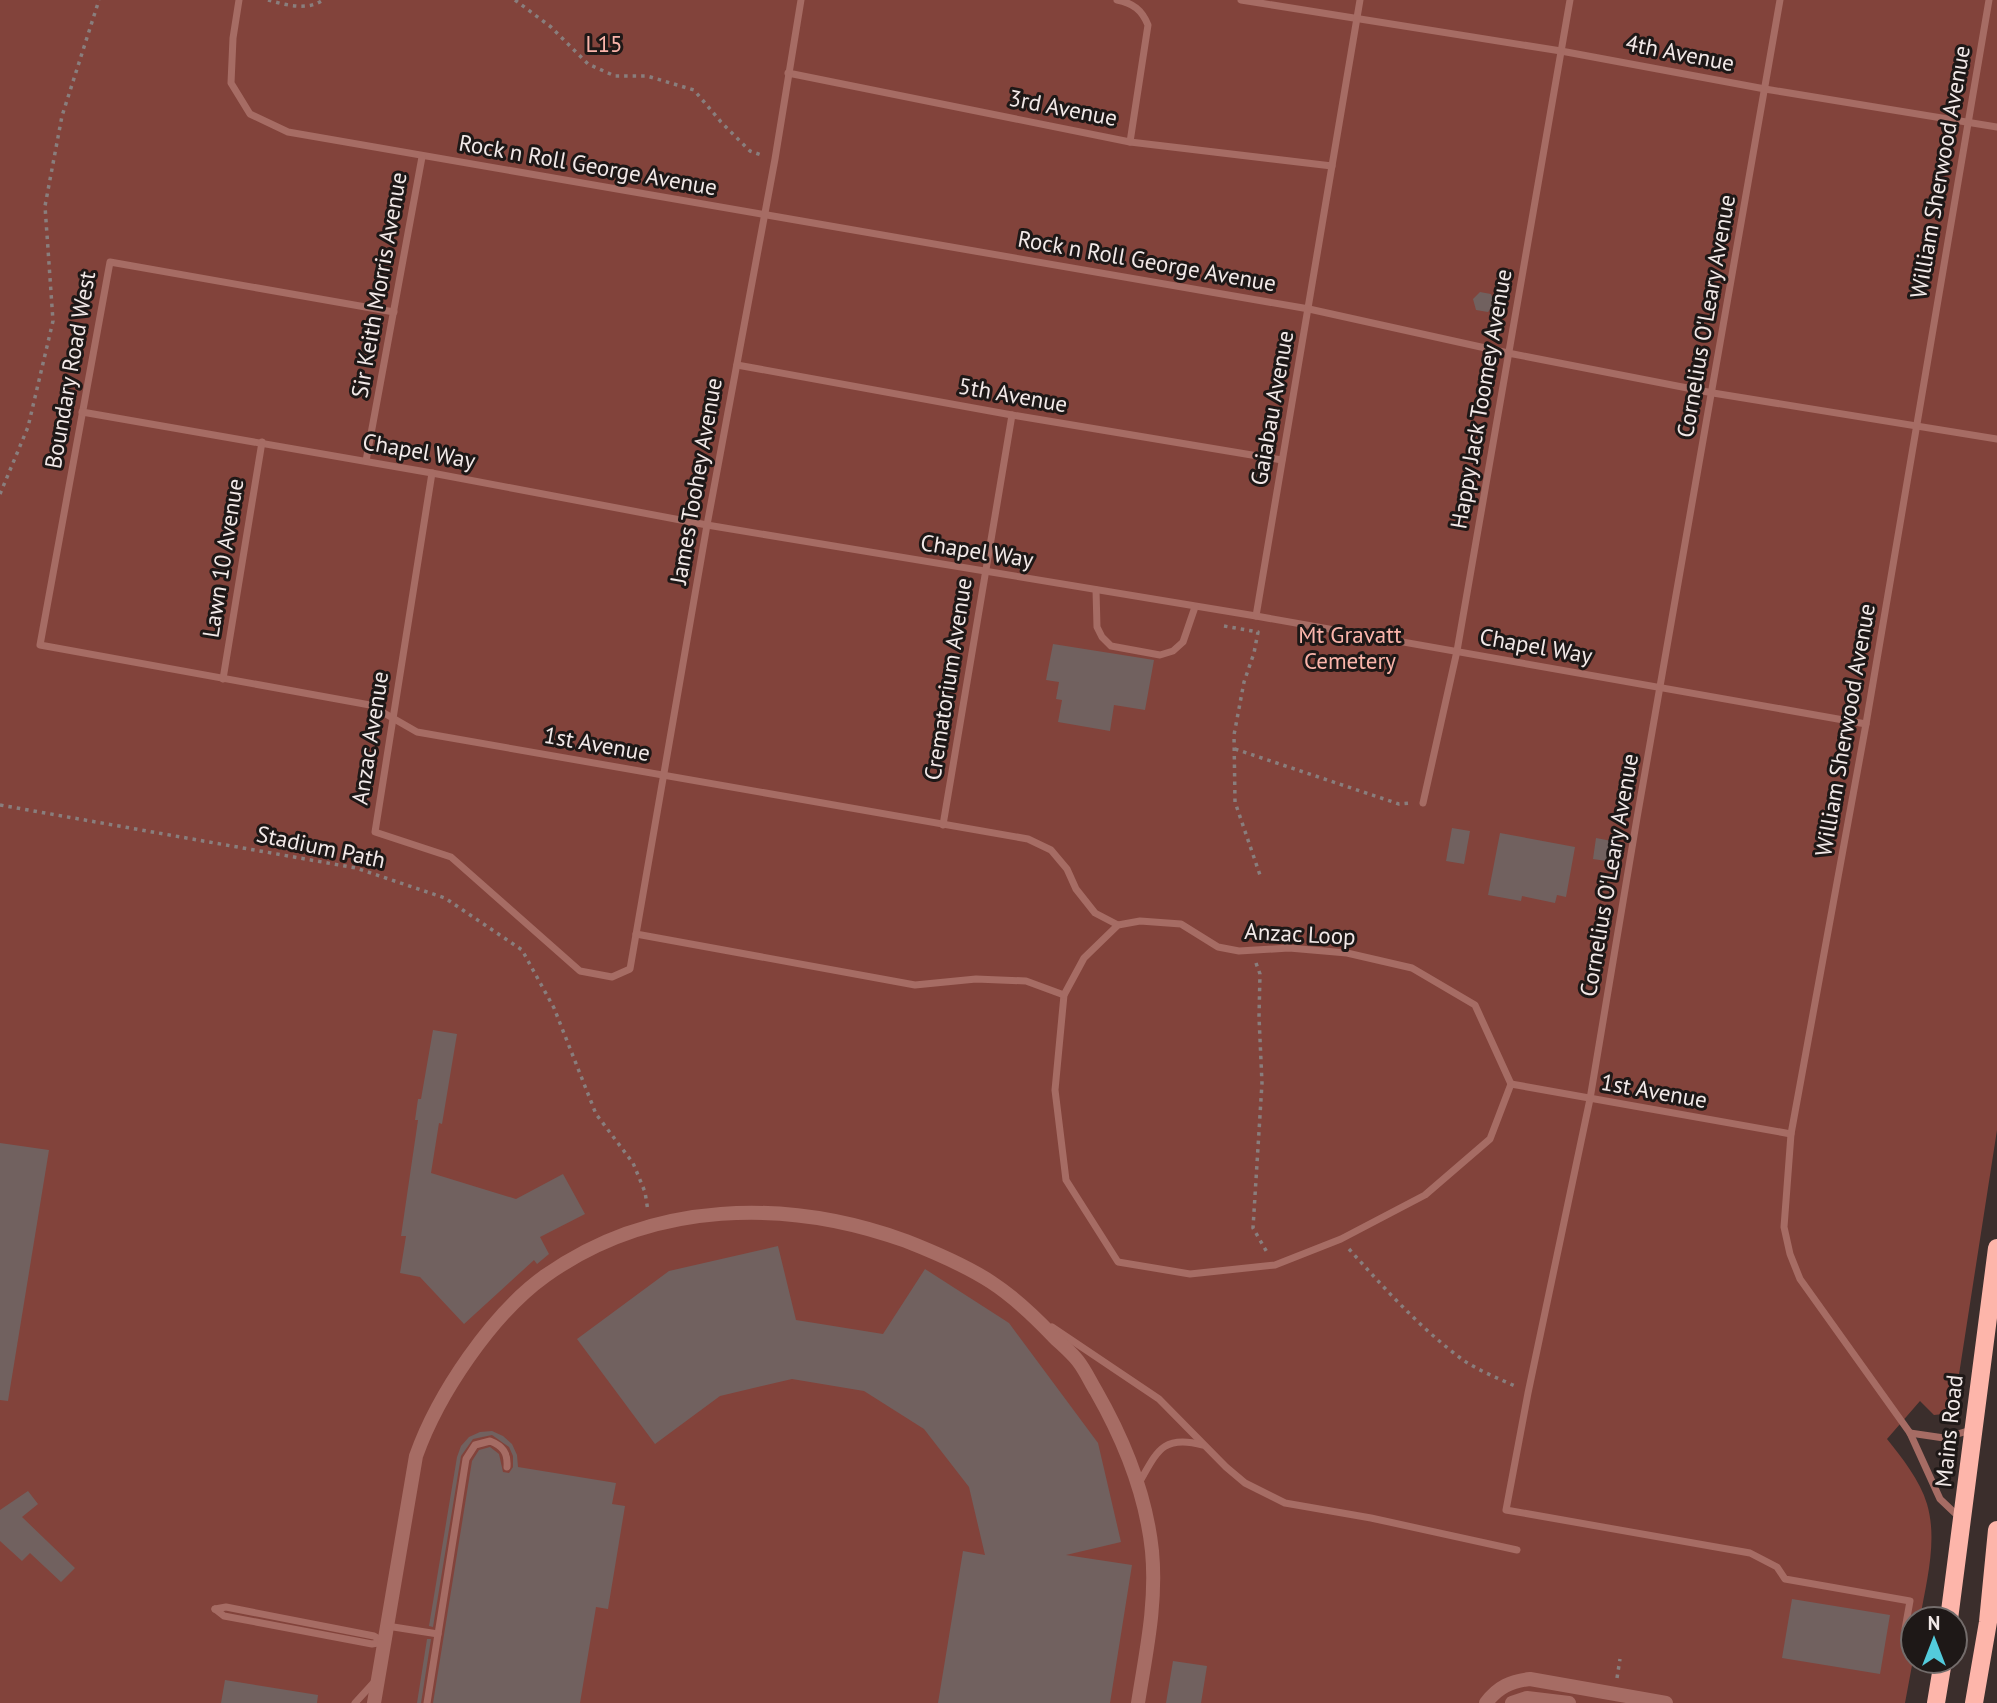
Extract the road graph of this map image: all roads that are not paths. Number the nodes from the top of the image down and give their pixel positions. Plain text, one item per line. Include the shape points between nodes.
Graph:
1 (240, 0) edge
2 (801, 0) edge
3 (1117, 0) edge
4 (1241, 0) edge
5 (1360, 0) edge
6 (1570, 0) edge
7 (1780, 0) edge
8 (1989, 0) edge
9 (1356, 18) junction
10 (1561, 51) junction
11 (788, 73) junction
12 (1765, 89) junction
13 (1967, 122) junction
14 (1997, 127) edge
15 (1130, 142) junction
16 (422, 157) junction
17 (1332, 166) junction
18 (765, 215) junction
19 (1309, 309) junction
20 (394, 312) junction
21 (1508, 353) junction
22 (737, 365) junction
23 (1713, 393) junction
24 (82, 412) junction
25 (1012, 415) junction
26 (1917, 426) junction
27 (1997, 439) edge
28 (261, 442) junction
29 (1282, 460) junction
30 (366, 461) junction
31 (432, 473) junction
32 (707, 525) junction
33 (985, 573) junction
34 (1096, 590) junction
35 (1195, 607) junction
36 (1256, 616) junction
37 (40, 645) joint
38 (1457, 651) junction
39 (223, 679) junction
40 (1661, 687) junction
41 (392, 716) junction
42 (1866, 724) junction
43 (663, 776) junction
44 (1423, 803) road end
45 (943, 825) junction
46 (1118, 925) junction
47 (636, 934) junction
48 (631, 969) joint
49 (1064, 995) junction
50 (1511, 1084) junction
51 (1590, 1100) junction
52 (1791, 1134) junction
53 (1997, 1248) edge
54 (1034, 1316) junction
55 (1974, 1429) junction
56 (1910, 1433) junction
57 (1203, 1445) junction
58 (507, 1467) dead end
59 (1138, 1484) junction
60 (1964, 1521) junction
61 (1997, 1530) edge
62 (1517, 1550) dead end
63 (1909, 1605) edge
64 (1951, 1605) edge
65 (387, 1626) junction
66 (438, 1634) junction
67 (384, 1642) junction
68 (1941, 1675) edge
69 (379, 1678) junction
70 (1635, 1700) edge
71 (355, 1703) edge
72 (374, 1703) edge
73 (426, 1703) edge
74 (1138, 1703) edge
75 (1486, 1703) edge
76 (1512, 1703) edge
77 (1569, 1703) edge
78 (1666, 1703) edge
79 (1936, 1703) edge
80 (1974, 1703) edge

1 - 16 lane, Rock n Roll George Avenue via 231,83 250,114 288,132
2 - 11 lane, James Toohey Avenue
3 - 15 lane via 1137,7 1148,25
4 - 9 lane
5 - 9 lane, Gaiabau Avenue
6 - 10 lane, Happy Jack Toomey Avenue
7 - 12 lane, Cornelius O'Leary Avenue
8 - 13 lane, William Sherwood Avenue
9 - 10 lane, 4th Avenue
9 - 17 lane, Gaiabau Avenue
10 - 12 lane, 4th Avenue
10 - 21 lane, Happy Jack Toomey Avenue
11 - 15 lane, 3rd Avenue
11 - 18 lane, James Toohey Avenue
12 - 13 lane, 4th Avenue
12 - 23 lane, Cornelius O'Leary Avenue
13 - 14 lane, 4th Avenue
13 - 26 lane, William Sherwood Avenue
15 - 17 lane, 3rd Avenue
16 - 18 lane, Rock n Roll George Avenue
16 - 20 lane, Sir Keith Morris Avenue
17 - 19 lane, Gaiabau Avenue
18 - 19 lane, Rock n Roll George Avenue
18 - 22 lane, James Toohey Avenue
19 - 21 lane, Rock n Roll George Avenue
19 - 29 lane, Gaiabau Avenue
20 - 24 lane, Boundary Road West via 110,262
20 - 30 lane, Sir Keith Morris Avenue
21 - 23 lane, Rock n Roll George Avenue
21 - 38 lane, Happy Jack Toomey Avenue
22 - 25 lane, 5th Avenue
22 - 32 lane, James Toohey Avenue
23 - 26 lane, Rock n Roll George Avenue
23 - 40 lane, Cornelius O'Leary Avenue
24 - 28 lane, Chapel Way
24 - 37 lane, Boundary Road West
25 - 29 lane, 5th Avenue
25 - 33 lane, Crematorium Avenue
26 - 27 lane, Rock n Roll George Avenue
26 - 42 lane, William Sherwood Avenue
28 - 30 lane, Chapel Way
28 - 39 lane, Lawn 10 Avenue
29 - 36 lane, Gaiabau Avenue
30 - 31 lane, Chapel Way
31 - 32 lane, Chapel Way
31 - 41 lane, Anzac Avenue
32 - 33 lane, Chapel Way
32 - 43 lane, James Toohey Avenue
33 - 34 lane, Chapel Way
33 - 45 lane, Crematorium Avenue
34 - 35 lane, Chapel Way
34 - 35 lane via 1097,627 1102,637 1111,646 1160,655 1184,642
35 - 36 lane, Chapel Way
36 - 38 lane, Chapel Way
37 - 39 lane, 1st Avenue
38 - 40 lane, Chapel Way
38 - 44 lane, Happy Jack Toomey Avenue
39 - 41 lane, 1st Avenue via 370,705
40 - 42 lane, Chapel Way
40 - 51 lane, Cornelius O'Leary Avenue
41 - 43 lane, 1st Avenue via 417,732
41 - 48 lane, Anzac Avenue via 375,832 451,857 580,971 612,977
42 - 52 lane, William Sherwood Avenue
43 - 45 lane, 1st Avenue
43 - 47 lane, James Toohey Avenue
45 - 46 lane, 1st Avenue via 1028,839 1051,850 1096,913
46 - 49 lane via 1084,958
46 - 50 lane, Anzac Loop via 1181,923 1218,947 1348,953 1412,968 1475,1005
47 - 48 lane, James Toohey Avenue
47 - 49 lane via 915,985 976,979 1026,981
49 - 50 lane via 1055,1090 1066,1180 1118,1262 1190,1274 1275,1265 1341,1239 1425,1195 1490,1139
50 - 51 lane, 1st Avenue
51 - 52 lane, 1st Avenue
51 - 63 lane, Cornelius O'Leary Avenue via 1506,1510 1750,1553 1777,1567 1785,1578 1910,1601
52 - 56 lane, William Sherwood Avenue via 1783,1227 1790,1254 1800,1279
53 - 55 main road, Mains Road
54 - 57 lane via 1159,1399
54 - 59 street via 1078,1361 1116,1426
54 - 65 street via 990,1281 932,1251 826,1219 728,1212 673,1220 605,1244 545,1276 508,1310 466,1362 425,1432 416,1456
55 - 56 lane via 1944,1437
55 - 60 main road, Mains Road
56 - 60 lane, William Sherwood Avenue via 1940,1499
57 - 59 lane via 1167,1444 1156,1453
57 - 62 lane via 1245,1483 1285,1503
58 - 66 lane via 508,1457 498,1444 482,1441 469,1451
59 - 74 street via 1152,1548 1154,1584
60 - 64 main road, Mains Road
61 - 80 main road
65 - 66 lane
65 - 67 street
66 - 73 lane
67 - 67 lane via 372,1644 224,1616 215,1609 226,1607 374,1636
67 - 69 street
68 - 79 main road
69 - 71 lane
69 - 72 street
70 - 75 street via 1530,1679 1499,1688
70 - 78 street
76 - 77 street via 1527,1698

